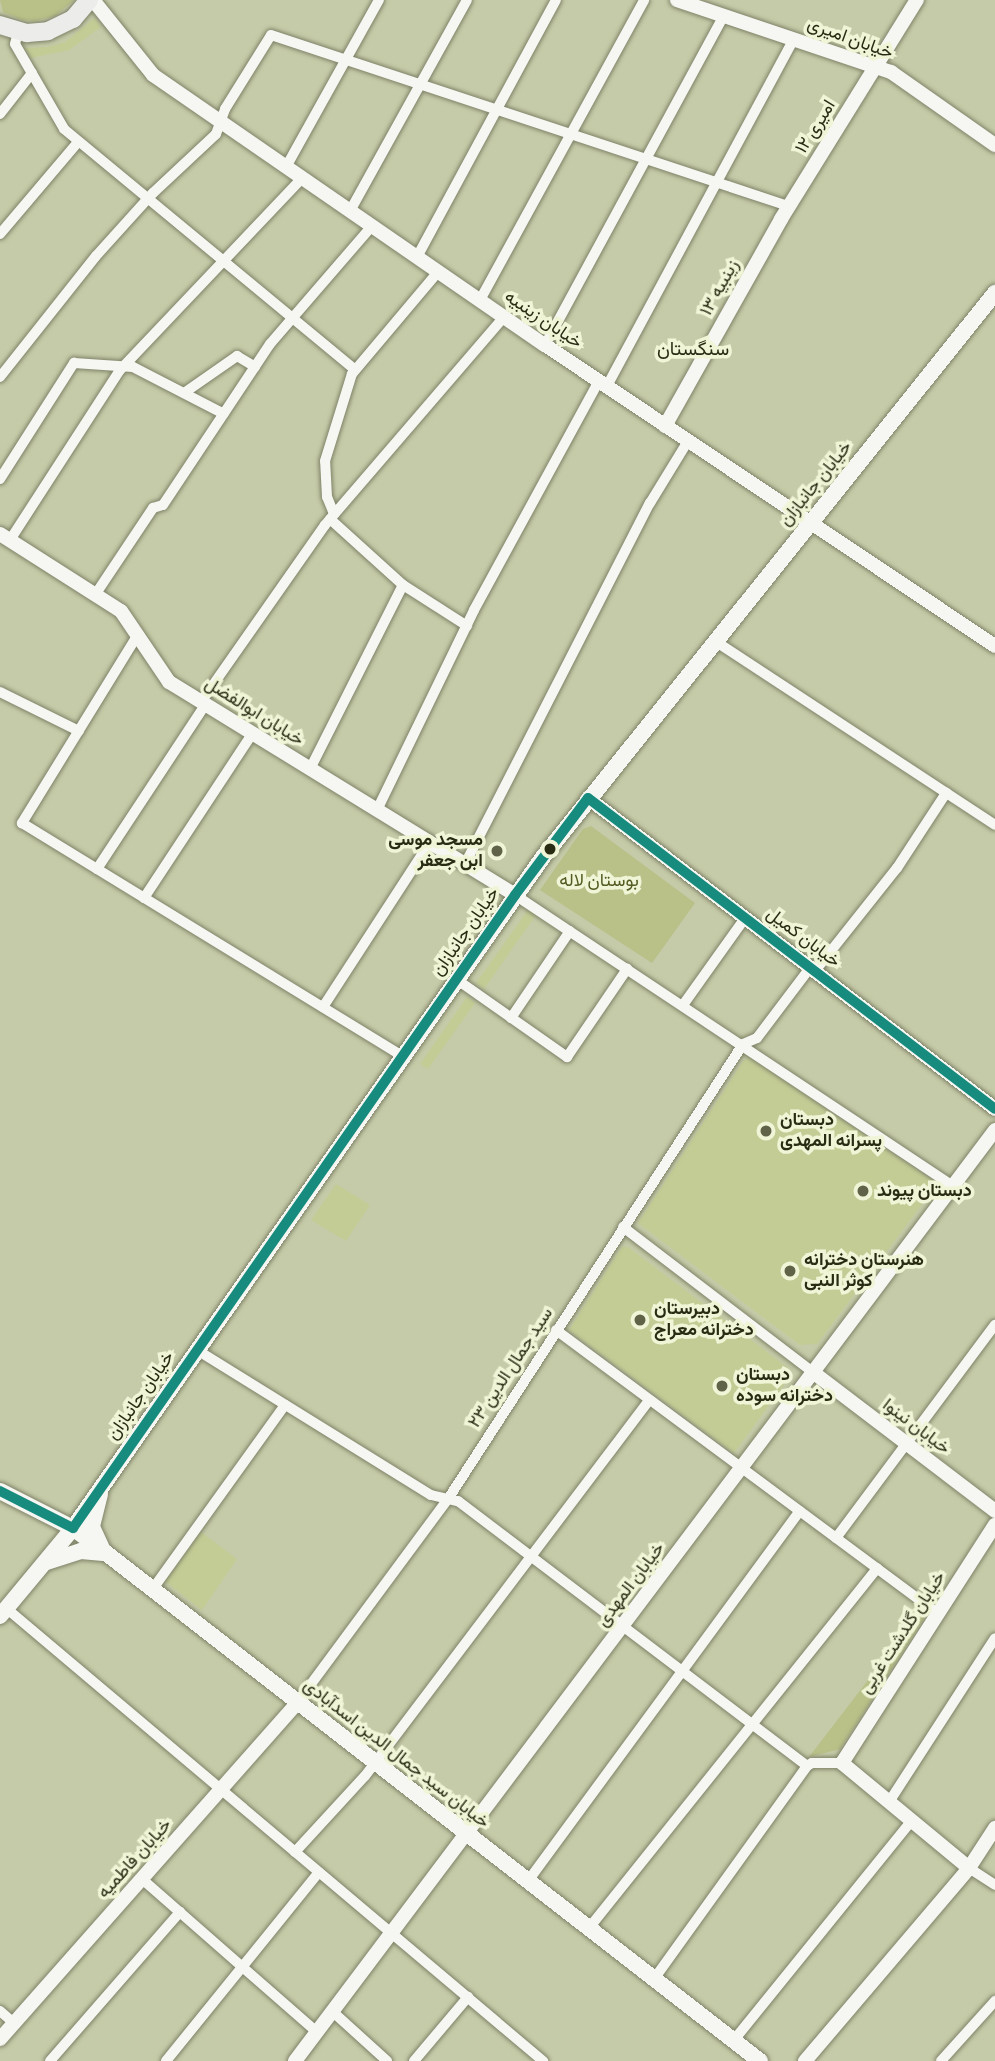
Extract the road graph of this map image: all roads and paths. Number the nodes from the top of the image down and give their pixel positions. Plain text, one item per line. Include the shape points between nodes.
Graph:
1 (91, 0) edge
2 (379, 0) edge
3 (467, 0) edge
4 (556, 0) edge
5 (644, 0) edge
6 (677, 0) edge
7 (917, 0) edge
8 (724, 16) junction
9 (0, 25) edge
10 (18, 32) junction
11 (794, 39) junction
12 (346, 60) junction
13 (876, 67) junction
14 (32, 73) junction
15 (420, 84) junction
16 (496, 110) junction
17 (0, 114) edge
18 (220, 122) junction
19 (570, 134) junction
20 (78, 142) junction
21 (995, 145) edge
22 (646, 159) junction
23 (286, 167) junction
24 (302, 178) junction
25 (716, 183) junction
26 (148, 200) junction
27 (788, 206) junction
28 (351, 211) junction
29 (372, 226) junction
30 (0, 234) edge
31 (417, 257) junction
32 (224, 262) junction
33 (438, 272) junction
34 (995, 293) edge
35 (480, 300) junction
36 (504, 317) junction
37 (292, 318) junction
38 (545, 345) junction
39 (124, 366) junction
40 (255, 367) junction
41 (354, 369) junction
42 (0, 377) edge
43 (603, 384) junction
44 (184, 393) junction
45 (224, 414) junction
46 (665, 426) junction
47 (688, 441) junction
48 (0, 479) edge
49 (332, 517) junction
50 (810, 522) junction
51 (3, 536) edge
52 (403, 585) junction
53 (94, 595) junction
54 (467, 626) junction
55 (137, 636) junction
56 (715, 640) junction
57 (995, 646) edge
58 (0, 692) edge
59 (203, 703) junction
60 (79, 731) junction
61 (252, 734) junction
62 (310, 769) junction
63 (946, 793) junction
64 (588, 798) junction
65 (377, 810) junction
66 (995, 825) edge
67 (430, 842) junction
68 (465, 864) junction
69 (97, 869) junction
70 (515, 895) junction
71 (144, 898) junction
72 (745, 918) junction
73 (569, 931) junction
74 (627, 968) junction
75 (813, 970) junction
76 (456, 979) junction
77 (683, 1005) junction
78 (323, 1007) junction
79 (511, 1018) junction
80 (743, 1044) junction
81 (402, 1056) junction
82 (995, 1109) edge
83 (995, 1130) edge
84 (953, 1186) junction
85 (623, 1227) junction
86 (995, 1325) edge
87 (556, 1330) junction
88 (197, 1350) junction
89 (814, 1373) junction
90 (649, 1400) junction
91 (285, 1405) junction
92 (906, 1444) junction
93 (742, 1468) junction
94 (102, 1486) junction
95 (0, 1491) edge
96 (448, 1499) junction
97 (800, 1511) junction
98 (995, 1511) edge
99 (995, 1525) edge
100 (72, 1528) junction
101 (836, 1538) junction
102 (106, 1553) junction
103 (531, 1556) junction
104 (42, 1566) junction
105 (877, 1568) junction
106 (152, 1590) junction
107 (3, 1612) edge
108 (938, 1614) junction
109 (623, 1628) junction
110 (995, 1639) edge
111 (681, 1672) junction
112 (297, 1703) junction
113 (752, 1724) junction
114 (375, 1763) junction
115 (842, 1763) junction
116 (807, 1766) junction
117 (222, 1789) junction
118 (890, 1802) junction
119 (912, 1820) junction
120 (995, 1828) edge
121 (468, 1835) junction
122 (295, 1852) junction
123 (969, 1868) junction
124 (319, 1872) junction
125 (142, 1879) junction
126 (528, 1881) junction
127 (995, 1885) edge
128 (180, 1912) junction
129 (589, 1928) junction
130 (392, 1934) junction
131 (242, 1966) junction
132 (654, 1979) junction
133 (468, 1997) junction
134 (995, 2000) edge
135 (0, 2011) edge
136 (333, 2012) junction
137 (14, 2023) junction
138 (317, 2032) junction
139 (0, 2039) edge
140 (734, 2040) junction
141 (50, 2061) edge
142 (166, 2061) edge
143 (295, 2061) edge
144 (387, 2061) edge
145 (414, 2061) edge
146 (543, 2061) edge
147 (760, 2061) edge
148 (805, 2061) edge
149 (941, 2061) edge

1 - 10 main road via 61,27 41,33
1 - 18 street, خیابان زینبیه via 153,75
2 - 12 street
3 - 15 street
4 - 16 street
5 - 19 street
6 - 8 street, خیابان امیری
7 - 13 street, امیری ۱۲
8 - 11 street, خیابان امیری
8 - 22 street
9 - 10 main road
10 - 14 street via 15,44
11 - 13 street, خیابان امیری
11 - 25 street
12 - 15 street
12 - 18 street via 271,35
12 - 23 street
13 - 21 street, خیابان امیری via 891,72
13 - 27 street, امیری ۱۲
14 - 17 street
14 - 20 street via 64,128
15 - 16 street
15 - 28 street
16 - 19 street
16 - 31 street
18 - 23 street, خیابان زینبیه
18 - 26 street via 216,134
19 - 22 street
19 - 35 street
20 - 26 street
20 - 30 street
22 - 25 street
22 - 38 street
23 - 24 street, خیابان زینبیه
24 - 28 street, خیابان زینبیه
24 - 32 street
25 - 27 street
25 - 43 street
26 - 32 street
26 - 42 street via 96,256
27 - 46 street, زینبیه ۱۳
28 - 29 street, خیابان زینبیه
29 - 31 street, خیابان زینبیه
29 - 37 street
31 - 33 street, خیابان زینبیه
32 - 37 street
32 - 39 street
33 - 35 street, خیابان زینبیه
33 - 41 street
34 - 50 main road, خیابان جانبازان
35 - 36 street, خیابان زینبیه
36 - 38 street, خیابان زینبیه
36 - 49 street
37 - 40 street
37 - 41 street
38 - 43 street, خیابان زینبیه
39 - 44 street
39 - 48 street via 74,363
39 - 51 street
40 - 44 street via 237,356
40 - 45 street
41 - 49 street via 325,461
43 - 46 street, خیابان زینبیه
43 - 54 street
44 - 45 street
45 - 53 street via 163,505 153,508
46 - 47 street, خیابان زینبیه
47 - 50 street, خیابان زینبیه
47 - 68 street via 650,503
49 - 52 street
49 - 59 street
50 - 56 main road, خیابان جانبازان
50 - 57 street, خیابان زینبیه
51 - 53 street, خیابان ابوالفضل
52 - 54 street
52 - 62 street
53 - 55 street, خیابان ابوالفضل via 121,611
54 - 65 street
55 - 59 street, خیابان ابوالفضل via 169,682
55 - 60 street
56 - 63 street
56 - 64 main road, خیابان جانبازان
58 - 60 street
59 - 61 street, خیابان ابوالفضل
59 - 69 street
60 - 69 street via 22,823
61 - 62 street, خیابان ابوالفضل
61 - 71 street
62 - 65 street, خیابان ابوالفضل
63 - 66 street
63 - 75 street, سید جمال الدین ۲۳ via 897,868
64 - 70 main road, خیابان جانبازان
64 - 72 street, خیابان کمیل
65 - 67 street, خیابان ابوالفضل
67 - 68 street, خیابان ابوالفضل
67 - 78 street
68 - 70 street, خیابان ابوالفضل
69 - 71 street
70 - 73 street
70 - 76 main road, خیابان جانبازان
71 - 78 street
72 - 75 street, خیابان کمیل
72 - 77 street
73 - 74 street
73 - 79 street
74 - 77 street
74 - 79 street via 567,1057
75 - 80 street, سید جمال الدین ۲۳ via 757,1038
75 - 82 street, خیابان کمیل
76 - 79 street
76 - 81 main road, خیابان جانبازان
77 - 80 street
78 - 81 street
80 - 84 street
80 - 85 street, سید جمال الدین ۲۳
81 - 88 main road, خیابان جانبازان
83 - 84 street, خیابان المهدی
84 - 89 street, خیابان المهدی
85 - 87 street, سید جمال الدین ۲۳
85 - 89 street
86 - 92 street
87 - 90 street
87 - 96 street, سید جمال الدین ۲۳
88 - 91 street
88 - 94 main road, خیابان جانبازان
89 - 92 street, خیابان نینوا
89 - 93 street, خیابان المهدی
90 - 93 street
90 - 103 street
91 - 96 street via 431,1495
91 - 106 street
92 - 98 street, خیابان نینوا
92 - 101 street
93 - 97 street
93 - 109 street, خیابان المهدی
94 - 100 main road, خیابان جانبازان
94 - 102 main road via 92,1527
95 - 100 main road, خیابان سید جمال الدین اسدآبادی
96 - 103 street via 458,1501
96 - 112 street, سید جمال الدین ۲۳
97 - 101 street
97 - 111 street
99 - 108 street, خیابان گلدشت غربی
100 - 102 main road, خیابان سید جمال الدین اسدآبادی
100 - 104 main road, خیابان جانبازان
101 - 105 street
102 - 104 main road via 81,1551
102 - 106 main road, خیابان سید جمال الدین اسدآبادی
103 - 109 street
103 - 114 street
104 - 107 main road, خیابان جانبازان
105 - 108 street
105 - 113 street
106 - 112 main road, خیابان سید جمال الدین اسدآبادی
107 - 117 street
108 - 115 street, خیابان گلدشت غربی
109 - 111 street
109 - 121 street, خیابان المهدی
110 - 118 street
111 - 113 street
111 - 126 street
112 - 114 main road, خیابان سید جمال الدین اسدآبادی
112 - 117 street, خیابان فاطمیه
113 - 116 street
113 - 129 street
114 - 121 main road, خیابان سید جمال الدین اسدآبادی
114 - 122 street
115 - 116 street
115 - 118 street
116 - 132 street
117 - 122 street
117 - 125 street, خیابان فاطمیه
118 - 119 street
119 - 123 street
119 - 140 street
120 - 123 street
121 - 126 main road, خیابان سید جمال الدین اسدآبادی
121 - 130 street, خیابان المهدی
122 - 124 street
123 - 127 street
123 - 148 street
124 - 130 street
124 - 131 street
125 - 128 street
125 - 137 street, خیابان فاطمیه
126 - 129 main road, خیابان سید جمال الدین اسدآبادی
128 - 131 street
128 - 141 street
129 - 132 main road, خیابان سید جمال الدین اسدآبادی
130 - 133 street
130 - 136 street, خیابان المهدی
131 - 138 street
131 - 142 street
132 - 140 main road, خیابان سید جمال الدین اسدآبادی
133 - 145 street
133 - 146 street
134 - 149 street
135 - 137 street
136 - 138 street, خیابان المهدی
136 - 144 street
137 - 139 street, خیابان فاطمیه
138 - 143 street, خیابان المهدی
140 - 147 main road, خیابان سید جمال الدین اسدآبادی

